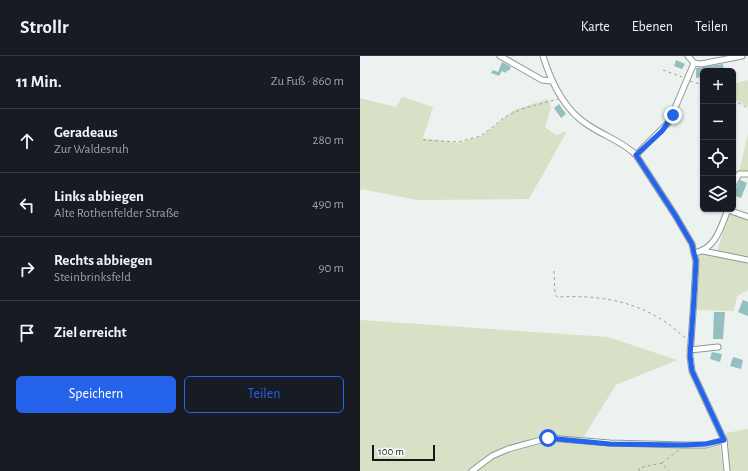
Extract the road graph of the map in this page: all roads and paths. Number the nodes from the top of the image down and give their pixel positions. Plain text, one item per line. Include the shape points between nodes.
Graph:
1 (500, 56) edge
2 (543, 56) edge
3 (688, 56) edge
4 (742, 56) edge
5 (731, 57) edge
6 (694, 62) junction
7 (552, 81) junction
8 (561, 98) junction
9 (736, 102) edge
10 (748, 108) edge
11 (423, 140) dead end
12 (636, 155) junction
13 (748, 174) edge
14 (736, 180) edge
15 (727, 212) edge
16 (736, 212) edge
17 (748, 217) edge
18 (703, 252) junction
19 (694, 253) junction
20 (748, 260) edge
21 (554, 272) dead end
22 (691, 340) junction
23 (718, 347) dead end
24 (690, 350) junction
25 (724, 440) junction
26 (685, 445) junction
27 (661, 463) junction
28 (472, 471) edge
29 (638, 471) edge
30 (669, 471) edge
31 (727, 471) edge

1 - 7 street via 542,80
2 - 7 street
3 - 6 street
4 - 5 street
5 - 6 street via 701,64
6 - 12 street via 669,122
7 - 8 street
8 - 11 path via 522,109 505,117 482,136 458,142
8 - 12 street via 587,125 622,144
9 - 10 path
12 - 19 street via 675,215 692,244
13 - 14 street via 739,174
15 - 18 street via 714,241
16 - 17 street
18 - 19 street
18 - 20 street
19 - 22 street via 696,267
21 - 22 path via 557,298 610,298 665,322
22 - 24 street
23 - 24 street
24 - 25 street via 692,371
25 - 26 street
25 - 31 street
26 - 27 path
26 - 28 street via 610,444 548,438 508,449 492,456
27 - 29 path via 639,468
27 - 30 path

